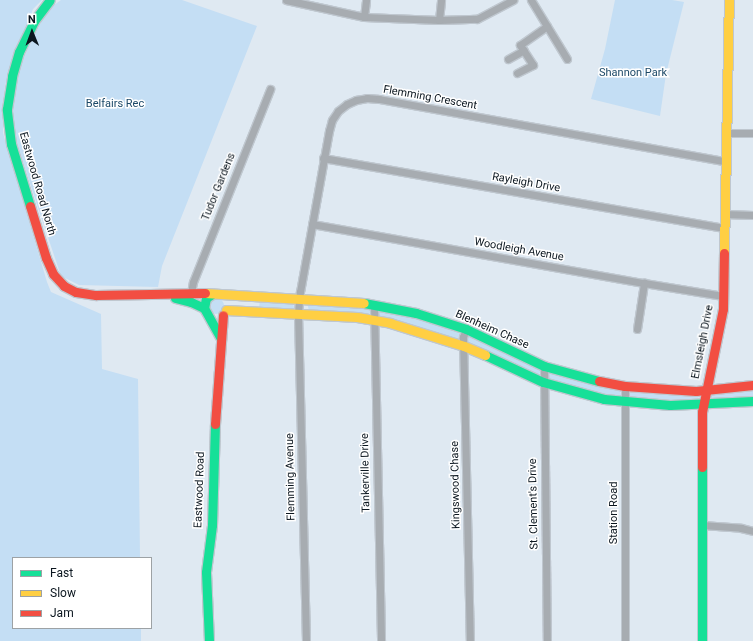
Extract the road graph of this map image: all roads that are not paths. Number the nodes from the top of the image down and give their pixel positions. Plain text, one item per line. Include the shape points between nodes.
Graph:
1 (50, 0) edge
2 (286, 0) edge
3 (366, 0) edge
4 (441, 0) edge
5 (513, 0) edge
6 (531, 0) edge
7 (729, 0) edge
8 (364, 17) junction
9 (439, 20) junction
10 (547, 26) junction
11 (524, 50) junction
12 (508, 59) dead end
13 (567, 59) dead end
14 (517, 73) dead end
15 (270, 89) dead end
16 (753, 132) edge
17 (725, 133) junction
18 (323, 158) junction
19 (725, 161) junction
20 (724, 214) junction
21 (753, 215) edge
22 (312, 224) junction
23 (724, 228) junction
24 (644, 284) junction
25 (191, 293) junction
26 (216, 294) junction
27 (165, 295) junction
28 (723, 296) junction
29 (299, 298) junction
30 (374, 304) junction
31 (204, 308) junction
32 (225, 312) junction
33 (298, 313) junction
34 (210, 316) junction
35 (374, 320) junction
36 (466, 329) junction
37 (637, 329) dead end
38 (221, 339) junction
39 (464, 346) junction
40 (544, 366) junction
41 (543, 382) junction
42 (753, 385) edge
43 (625, 386) junction
44 (706, 390) junction
45 (753, 401) edge
46 (626, 402) junction
47 (703, 404) junction
48 (702, 525) junction
49 (753, 531) edge
50 (209, 641) edge
51 (306, 641) edge
52 (381, 641) edge
53 (470, 641) edge
54 (547, 641) edge
55 (625, 641) edge
56 (702, 641) edge

1 - 27 street, Eastwood Road North via 34,21 15,63 8,92 8,127 11,144 49,268 64,286 83,294
2 - 8 street
3 - 8 street
4 - 9 street
5 - 9 street via 477,19
6 - 10 street
7 - 17 street, Elmsleigh Drive
8 - 9 street
10 - 11 street via 520,45
10 - 13 street
11 - 12 street
11 - 14 street via 533,65
15 - 25 street, Tudor Gardens via 193,282
16 - 17 street
17 - 19 street, Elmsleigh Drive
18 - 19 street, Flemming Crescent via 332,120 338,111 347,104 367,98
18 - 22 street, Flemming Crescent
18 - 23 street, Rayleigh Drive
19 - 20 street, Elmsleigh Drive
20 - 21 street
20 - 23 street, Elmsleigh Drive
22 - 24 street, Woodleigh Avenue
22 - 29 street, Flemming Crescent
23 - 28 street, Elmsleigh Drive
24 - 28 street, Woodleigh Avenue
24 - 37 street
25 - 26 street
25 - 27 street
26 - 29 street, Blenheim Chase
26 - 31 street via 206,298
26 - 32 street via 227,301
27 - 31 street via 184,299
28 - 44 street, Elmsleigh Drive via 723,309
29 - 30 street, Blenheim Chase
29 - 33 street, Flemming Crescent
30 - 35 street, Tankerville Drive
30 - 36 street, Blenheim Chase via 416,313
31 - 34 street
32 - 33 street
32 - 34 street via 215,317
32 - 38 street, Eastwood Road
33 - 35 street
33 - 51 street, Flemming Avenue
34 - 38 street, Eastwood Road
35 - 39 street
35 - 52 street, Tankerville Drive
36 - 39 street, Kingswood Chase
36 - 40 street, Blenheim Chase
38 - 50 street, Eastwood Road via 212,525 206,572
39 - 41 street
39 - 53 street, Kingswood Chase
40 - 41 street, St. Clement's Drive
40 - 43 street, Blenheim Chase
41 - 46 street via 584,395
41 - 54 street, St. Clement's Drive
42 - 44 street, Blenheim Chase
43 - 44 street, Blenheim Chase
43 - 46 street, Station Road
44 - 47 street, Elmsleigh Drive
45 - 47 street
46 - 47 street
46 - 55 street, Station Road
47 - 48 street, Elmsleigh Drive
48 - 49 street
48 - 56 street, Elmsleigh Drive

